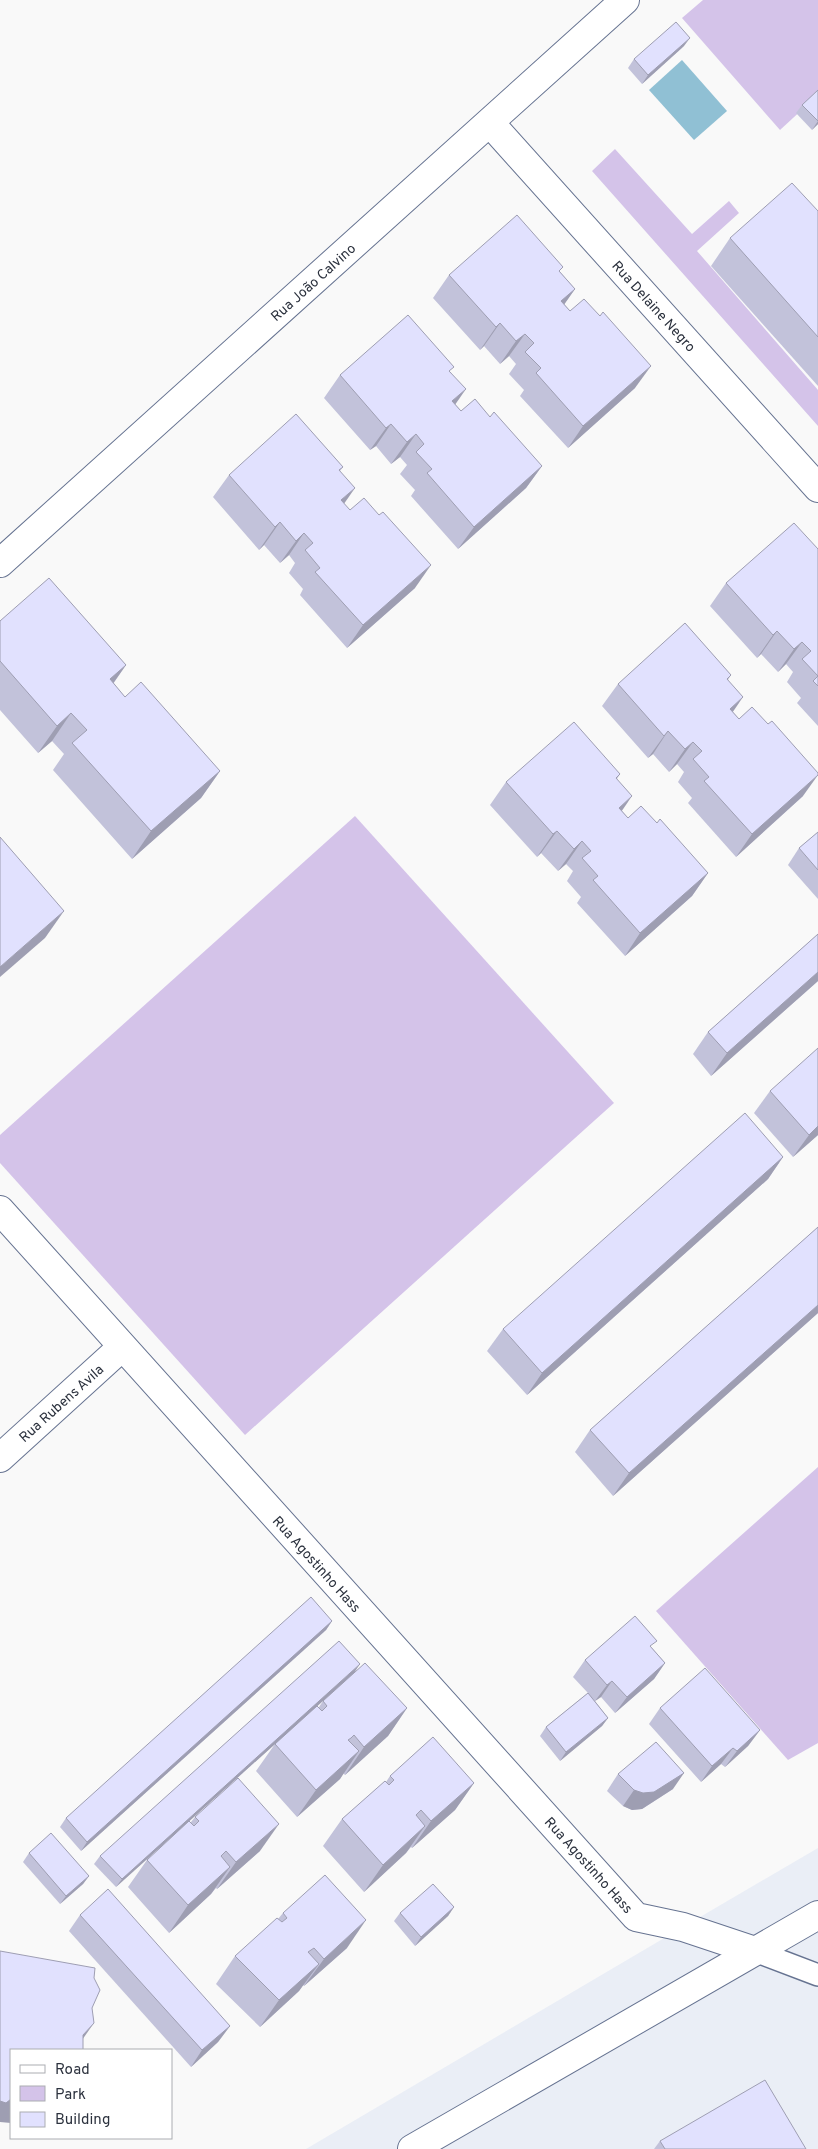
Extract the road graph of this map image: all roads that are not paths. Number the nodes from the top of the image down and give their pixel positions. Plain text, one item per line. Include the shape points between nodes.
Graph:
1 (625, 0) edge
2 (490, 123) junction
3 (818, 488) edge
4 (0, 563) edge
5 (0, 1210) edge
6 (122, 1347) junction
7 (0, 1458) edge
8 (818, 1915) edge
9 (755, 1951) junction
10 (818, 1975) edge
11 (412, 2149) edge

1 - 2 street, Rua João Calvino
2 - 3 street, Rua Delaine Negro
2 - 4 street, Rua João Calvino
5 - 6 street, Rua Agostinho Hass
6 - 7 street, Rua Rubens Avila
6 - 9 street, Rua Agostinho Hass via 636,1917 683,1927
8 - 9 street
9 - 10 lane
9 - 11 street

